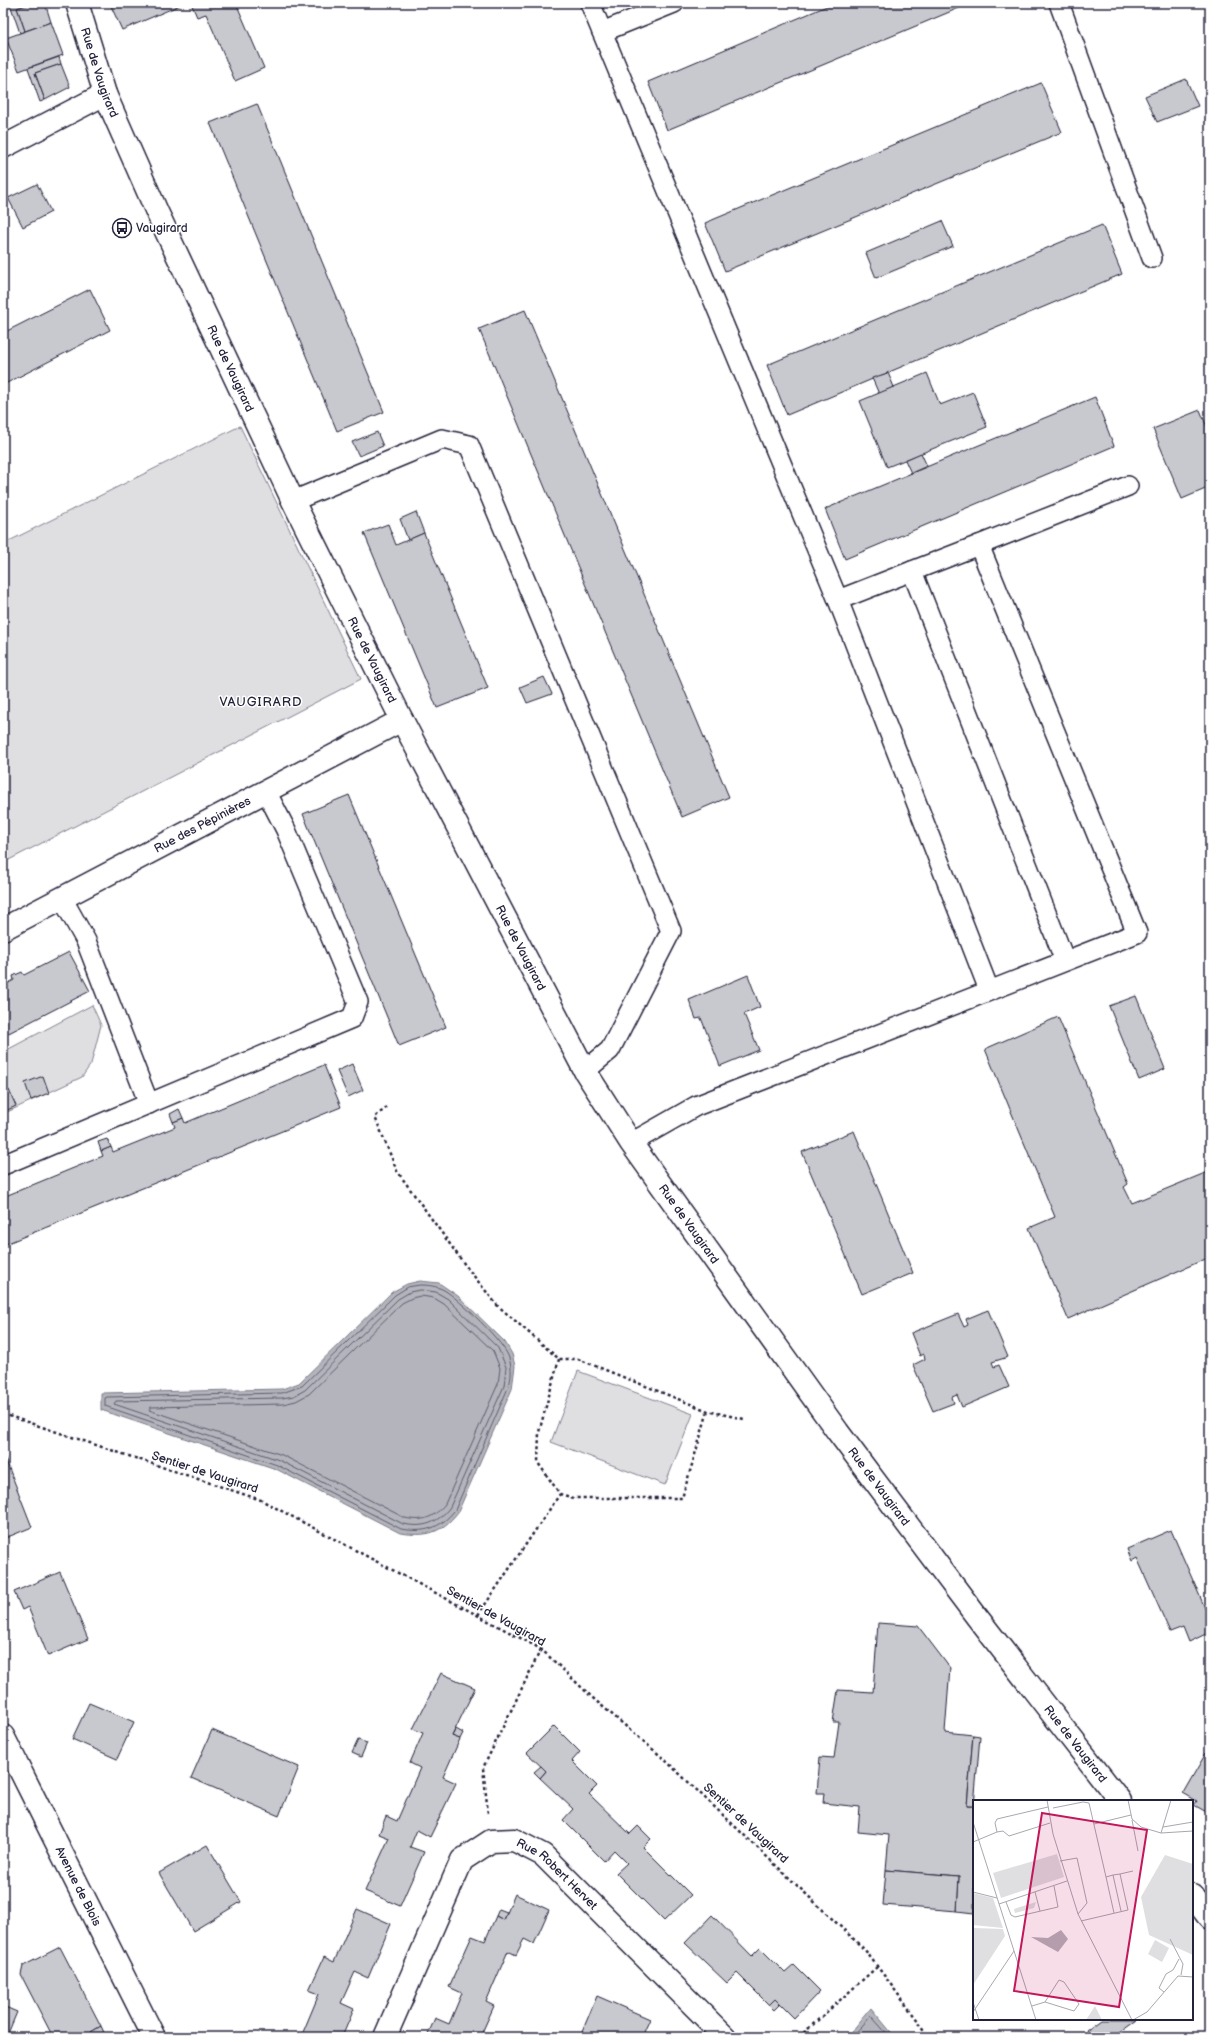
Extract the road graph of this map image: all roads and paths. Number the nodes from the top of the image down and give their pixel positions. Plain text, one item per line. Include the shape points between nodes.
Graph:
1 (77, 3) edge
2 (590, 3) edge
3 (674, 3) edge
4 (1059, 3) edge
5 (602, 32) junction
6 (105, 94) junction
7 (3, 147) edge
8 (1152, 258) dead end
9 (1128, 486) dead end
10 (293, 501) junction
11 (979, 545) junction
12 (912, 571) junction
13 (838, 600) junction
14 (402, 720) junction
15 (266, 791) junction
16 (62, 898) junction
17 (3, 929) edge
18 (1065, 961) junction
19 (989, 990) junction
20 (585, 1071) junction
21 (150, 1104) junction
22 (388, 1107) dead end
23 (631, 1143) junction
24 (3, 1165) edge
25 (559, 1358) junction
26 (708, 1411) junction
27 (3, 1414) edge
28 (744, 1419) dead end
29 (560, 1494) junction
30 (478, 1615) junction
31 (541, 1649) junction
32 (3, 1736) edge
33 (1119, 1800) edge
34 (490, 1841) junction
35 (1193, 1896) edge
36 (1210, 1918) edge
37 (878, 1966) junction
38 (154, 2037) edge
39 (385, 2037) edge
40 (725, 2037) edge
41 (800, 2037) edge
42 (930, 2037) edge

1 - 6 street, Rue de Vaugirard
2 - 5 lane
3 - 5 lane
4 - 8 lane
5 - 13 lane
6 - 7 street
6 - 10 street, Rue de Vaugirard via 157,212
9 - 11 lane
10 - 14 street, Rue de Vaugirard
10 - 20 lane via 442,439 469,445 672,930 610,1050
11 - 12 lane
11 - 18 lane via 1137,933
12 - 13 lane
12 - 18 lane
13 - 19 lane
14 - 15 street, Rue des Pépinières
14 - 20 street, Rue de Vaugirard
15 - 16 street, Rue des Pépinières
15 - 21 lane via 286,830 358,1002 352,1018
16 - 17 street, Rue des Pépinières
16 - 21 lane via 86,941
18 - 19 lane
19 - 23 lane via 696,1106
20 - 23 street, Rue de Vaugirard
21 - 24 lane
22 - 25 path via 375,1117 397,1171 497,1305
23 - 33 street, Rue de Vaugirard via 838,1432
25 - 26 path via 578,1359
25 - 29 path via 539,1432 538,1463
26 - 28 path
26 - 29 path via 682,1498 574,1498
27 - 30 path, Sentier de Vaugirard via 261,1500
29 - 30 path
30 - 31 path, Sentier de Vaugirard
31 - 34 path via 483,1768
31 - 37 path, Sentier de Vaugirard via 595,1700 674,1768 865,1950
32 - 38 street, Avenue de Blois
34 - 39 street via 462,1860
34 - 40 street, Rue Robert Hervet via 514,1840 543,1855
35 - 36 street
37 - 41 path
37 - 42 path, Sentier de Vaugirard

